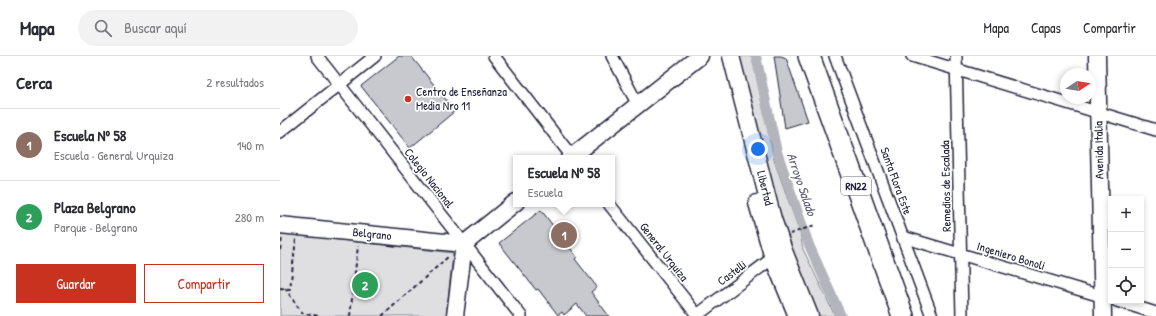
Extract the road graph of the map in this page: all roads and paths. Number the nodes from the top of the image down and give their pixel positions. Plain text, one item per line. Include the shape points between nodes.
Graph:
1 (317, 56) edge
2 (375, 56) edge
3 (494, 56) edge
4 (612, 56) edge
5 (700, 56) edge
6 (720, 56) edge
7 (731, 56) edge
8 (809, 56) edge
9 (824, 56) edge
10 (835, 56) edge
11 (912, 56) edge
12 (956, 56) edge
13 (1097, 56) edge
14 (957, 70) junction
15 (339, 84) junction
16 (638, 105) junction
17 (1098, 112) junction
18 (1156, 130) edge
19 (280, 132) edge
20 (570, 155) edge
21 (576, 155) edge
22 (513, 204) edge
23 (611, 207) edge
24 (280, 225) edge
25 (815, 225) dead end
26 (797, 232) dead end
27 (360, 233) junction
28 (903, 237) junction
29 (464, 244) junction
30 (280, 250) edge
31 (778, 254) junction
32 (961, 254) junction
33 (1108, 268) edge
34 (280, 288) edge
35 (285, 288) junction
36 (1108, 298) edge
37 (1108, 304) edge
38 (1126, 304) edge
39 (1156, 313) edge
40 (319, 316) edge
41 (350, 316) edge
42 (382, 316) edge
43 (455, 316) edge
44 (521, 316) edge
45 (697, 316) edge
46 (797, 316) edge
47 (810, 316) edge
48 (902, 316) edge
49 (917, 316) edge
50 (932, 316) edge
51 (962, 316) edge
52 (1103, 316) edge

1 - 15 street, Colegio Nacional
2 - 15 street
3 - 20 street
4 - 16 street
5 - 16 street
6 - 31 street, Libertad via 766,237
7 - 31 street, Libertad via 773,219
8 - 48 highway, RN22
9 - 49 highway, RN22
10 - 28 street, Santa Flora Este
11 - 14 street
12 - 14 street, Remedios de Escalada
13 - 17 street, Avenida Italia
14 - 17 street
14 - 32 street, Remedios de Escalada
15 - 19 street
15 - 29 street, Colegio Nacional
16 - 21 street
17 - 18 street
17 - 33 street, Avenida Italia
22 - 29 street
23 - 45 street, General Urquiza
24 - 27 street, Belgrano
25 - 26 path
27 - 29 street, Belgrano
27 - 41 path
28 - 32 street, Ingeniero Bonoli
28 - 50 street, Santa Flora Este
29 - 42 path
29 - 43 street
29 - 44 street, Colegio Nacional
30 - 35 path via 281,238 296,239 290,289
31 - 45 street, Castelli
31 - 46 street, Libertad
31 - 47 street, Libertad
32 - 36 street, Ingeniero Bonoli
32 - 51 street, Remedios de Escalada
34 - 35 path
35 - 40 path via 302,313
37 - 52 street, Avenida Italia
38 - 39 street, Ingeniero Bonoli

